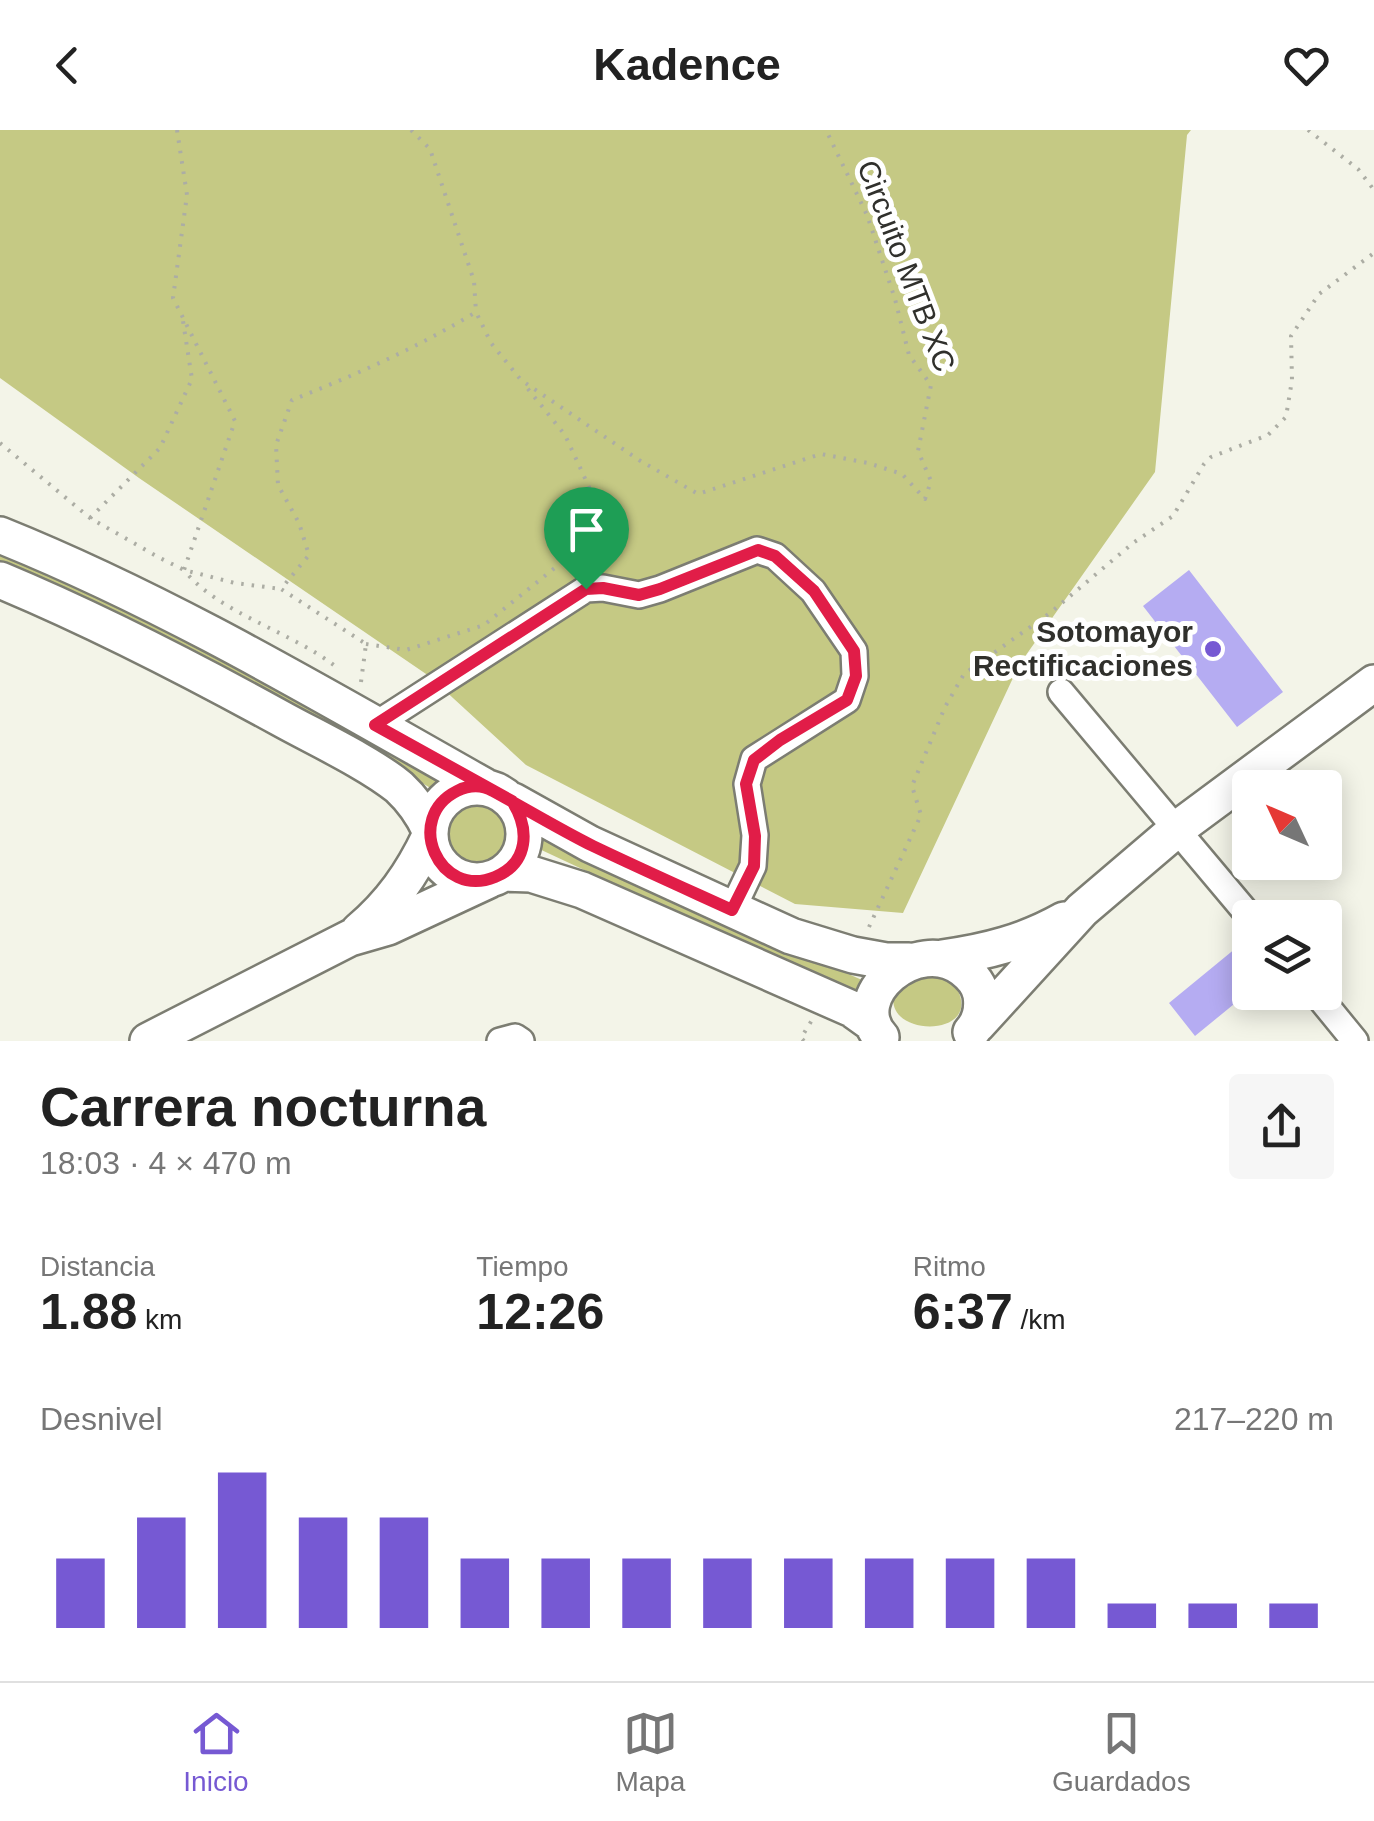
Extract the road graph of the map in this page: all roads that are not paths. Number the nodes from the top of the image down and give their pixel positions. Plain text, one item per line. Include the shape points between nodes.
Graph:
1 (0, 535) edge
2 (0, 580) edge
3 (1374, 684) edge
4 (1061, 692) dead end
5 (375, 725) junction
6 (498, 794) junction
7 (1176, 828) junction
8 (430, 833) junction
9 (497, 876) junction
10 (1237, 900) edge
11 (732, 910) junction
12 (1082, 910) junction
13 (350, 938) junction
14 (925, 959) junction
15 (1329, 1010) edge
16 (970, 1033) edge
17 (877, 1034) edge
18 (148, 1041) edge
19 (1356, 1041) edge

1 - 5 main road via 204,630
2 - 8 main road via 181,664 327,744 398,786
3 - 7 main road
4 - 7 street
5 - 6 main road
5 - 11 street via 586,589 639,595 758,550 775,556 814,591 854,651 856,676 847,700 754,760 746,784 754,866
6 - 8 main road via 468,787 453,793 441,802
6 - 9 main road via 521,815 525,831 516,861
6 - 11 main road
7 - 10 street
7 - 12 main road
8 - 9 main road via 447,870 474,881
8 - 13 main road via 395,896
9 - 13 main road
9 - 17 main road via 531,874 582,890 852,1009
11 - 14 main road via 854,955
12 - 14 main road via 1003,947
12 - 16 main road
13 - 18 main road
14 - 16 main road via 958,965 978,986 982,1008
14 - 17 main road via 894,970 881,986 873,1001
15 - 19 street

